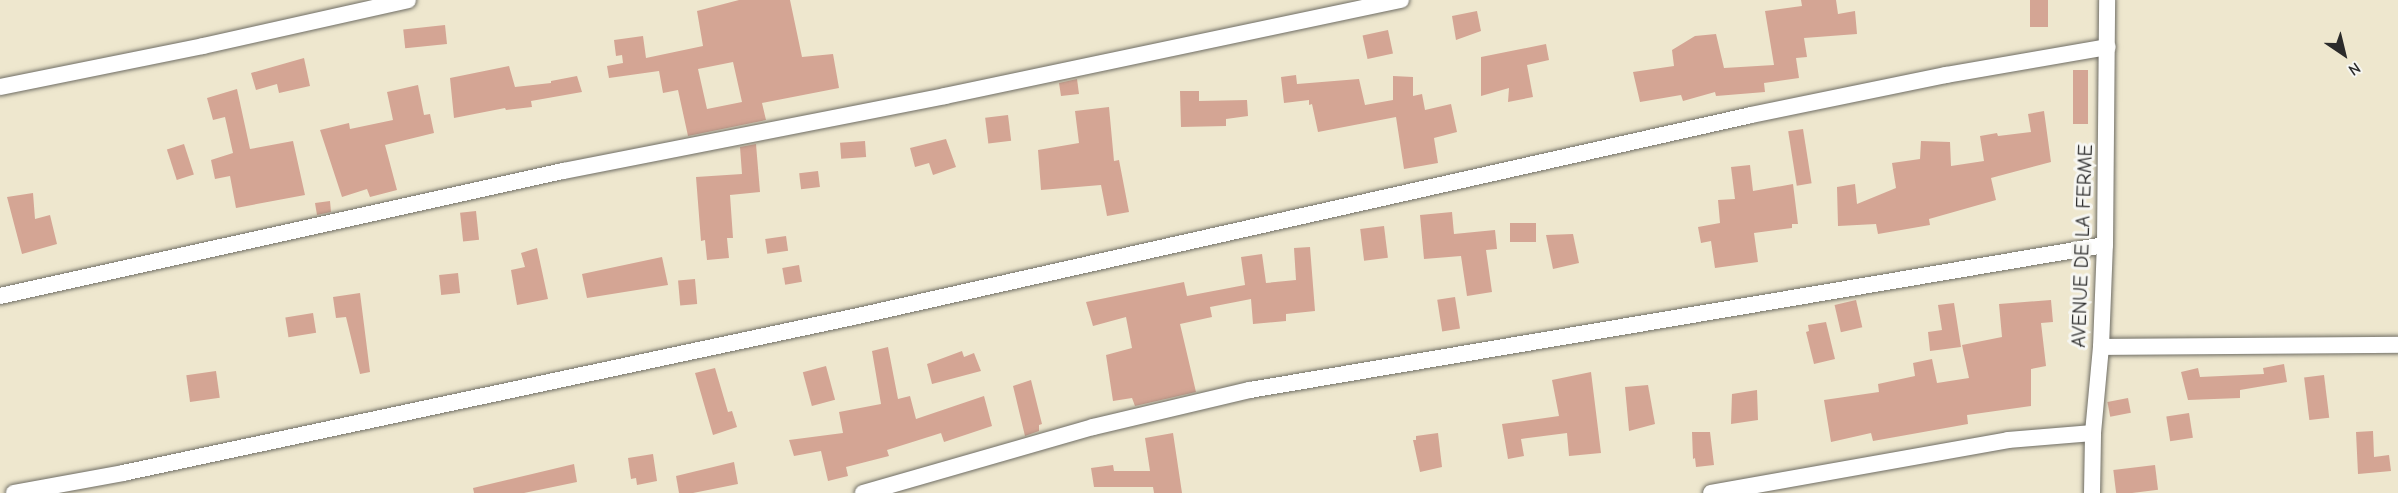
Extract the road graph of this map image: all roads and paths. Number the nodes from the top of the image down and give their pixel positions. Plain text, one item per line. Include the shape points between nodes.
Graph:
1 (408, 0) edge
2 (1401, 0) edge
3 (2107, 0) edge
4 (2108, 46) junction
5 (0, 87) edge
6 (2104, 245) junction
7 (0, 296) edge
8 (2398, 345) edge
9 (2101, 347) junction
10 (2093, 433) junction
11 (14, 493) edge
12 (863, 493) edge
13 (1711, 493) edge
14 (2092, 493) edge

1 - 5 street
2 - 7 street via 563,171
3 - 4 street, AVENUE DE LA FERME
4 - 6 street, AVENUE DE LA FERME
4 - 11 street via 1751,116 824,323
6 - 9 street, AVENUE DE LA FERME
6 - 12 street via 1250,390 1093,427
8 - 9 street
9 - 10 street, AVENUE DE LA FERME
10 - 13 street via 2008,441
10 - 14 street, AVENUE DE LA FERME

